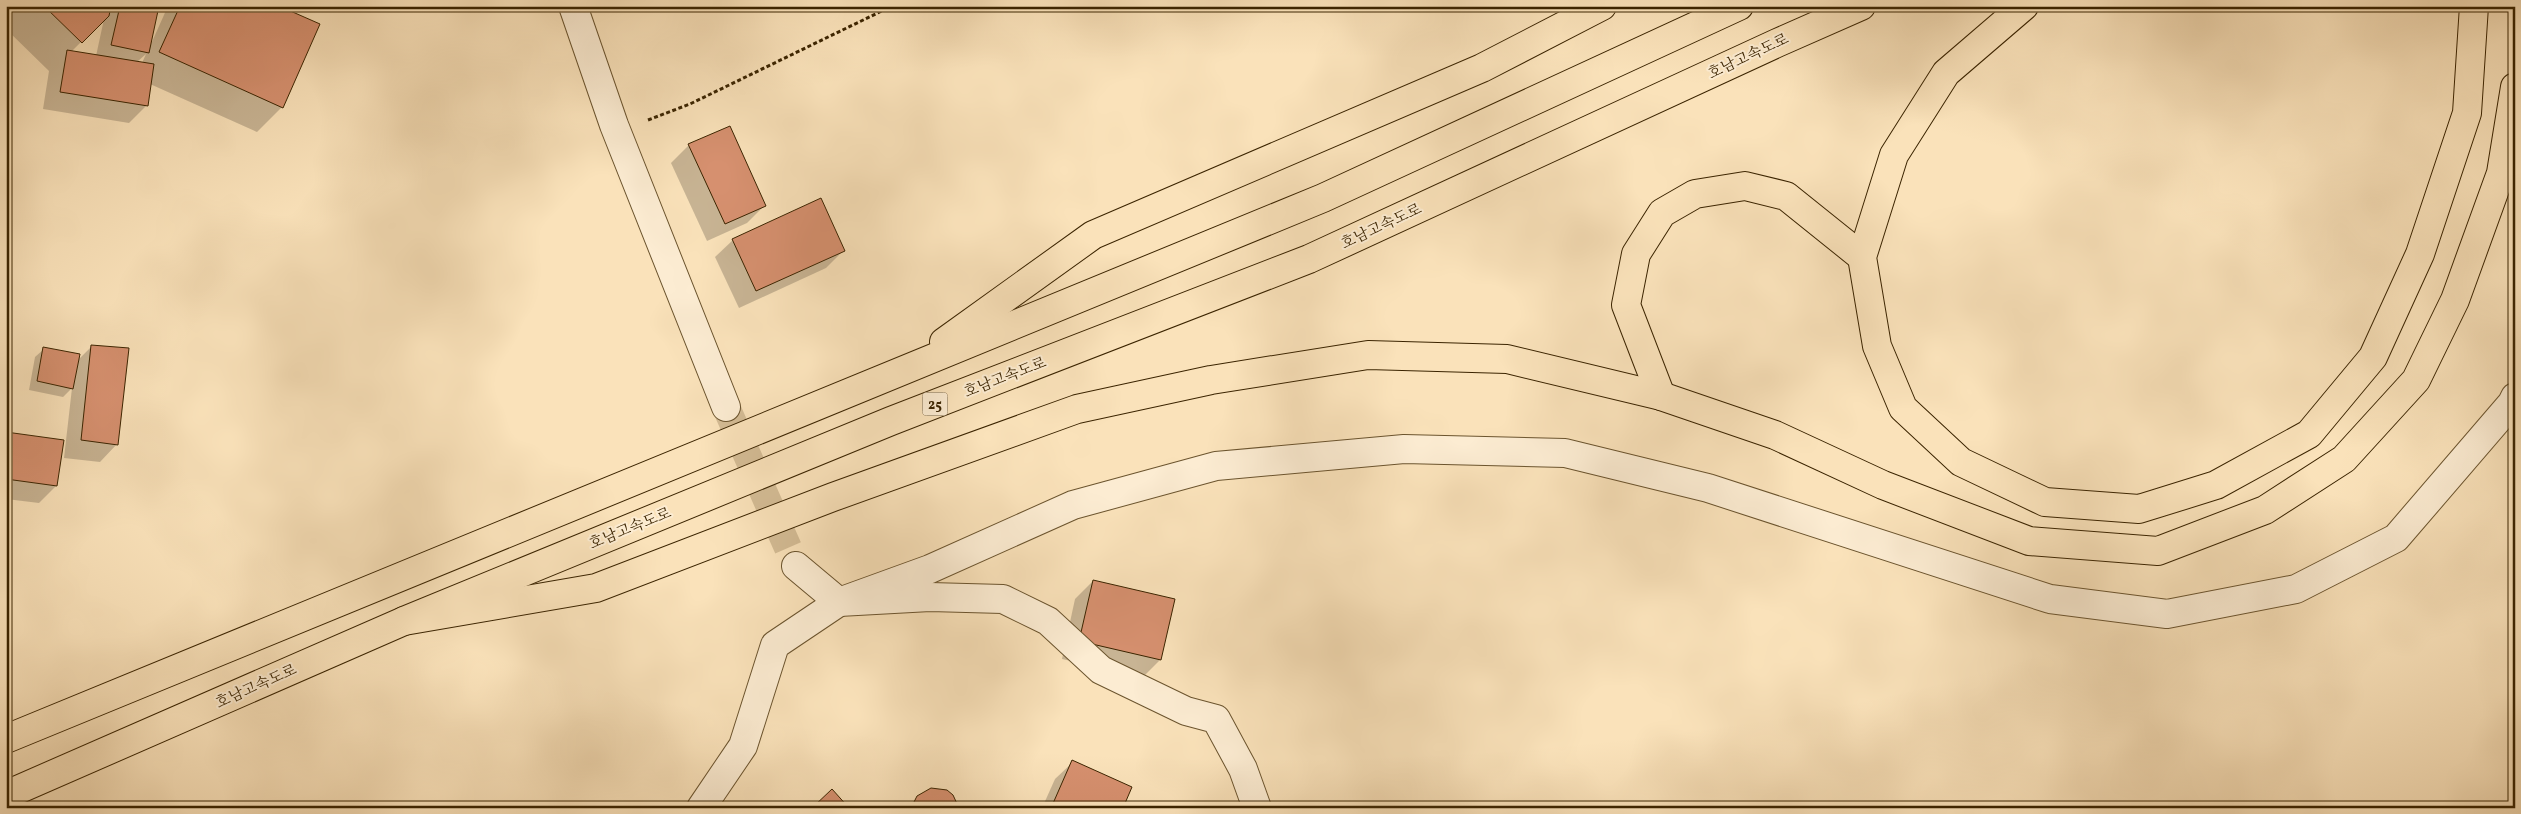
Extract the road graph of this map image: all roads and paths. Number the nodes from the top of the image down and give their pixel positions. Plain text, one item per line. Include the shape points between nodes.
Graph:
1 (573, 6) edge
2 (892, 6) edge
3 (1602, 6) edge
4 (1740, 6) edge
5 (1861, 6) edge
6 (2024, 6) edge
7 (2474, 6) edge
8 (2515, 88) edge
9 (617, 131) junction
10 (1862, 256) junction
11 (906, 368) junction
12 (1661, 396) junction
13 (2515, 397) edge
14 (726, 407) tunnel mouth
15 (796, 566) tunnel mouth
16 (839, 602) junction
17 (404, 621) junction
18 (6, 739) edge
19 (6, 795) edge
20 (701, 808) edge
21 (1257, 808) edge

1 - 9 street
2 - 9 path via 690,104
3 - 11 highway via 1482,68 1093,236
4 - 11 highway via 1323,198
5 - 17 highway, 호남고속도로 / 25 via 1309,259 891,421
6 - 10 highway via 1946,73 1894,155
7 - 10 highway via 2466,113 2420,254 2374,357 2308,434 2216,485 2139,510 2045,502 1961,462 1904,408 1877,346
8 - 12 highway via 2501,173 2455,300 2416,380 2344,460 2265,510 2158,551 2029,541 1883,486 1775,435
9 - 14 street
10 - 12 highway via 1786,196 1745,186 1695,194 1662,213 1636,254 1626,305
11 - 18 highway
12 - 17 highway via 1497,359 1368,355 1211,380 1077,409 833,497 596,588
13 - 16 street via 2396,538 2296,589 2167,614 2050,599 1708,488 1565,452 1404,449 1216,466 1073,505 930,568
15 - 16 street
16 - 20 street via 775,644 743,746
16 - 21 street via 930,597 1003,600 1048,621 1101,670 1186,711 1216,719 1243,769
17 - 19 highway, 호남고속도로 / 25

